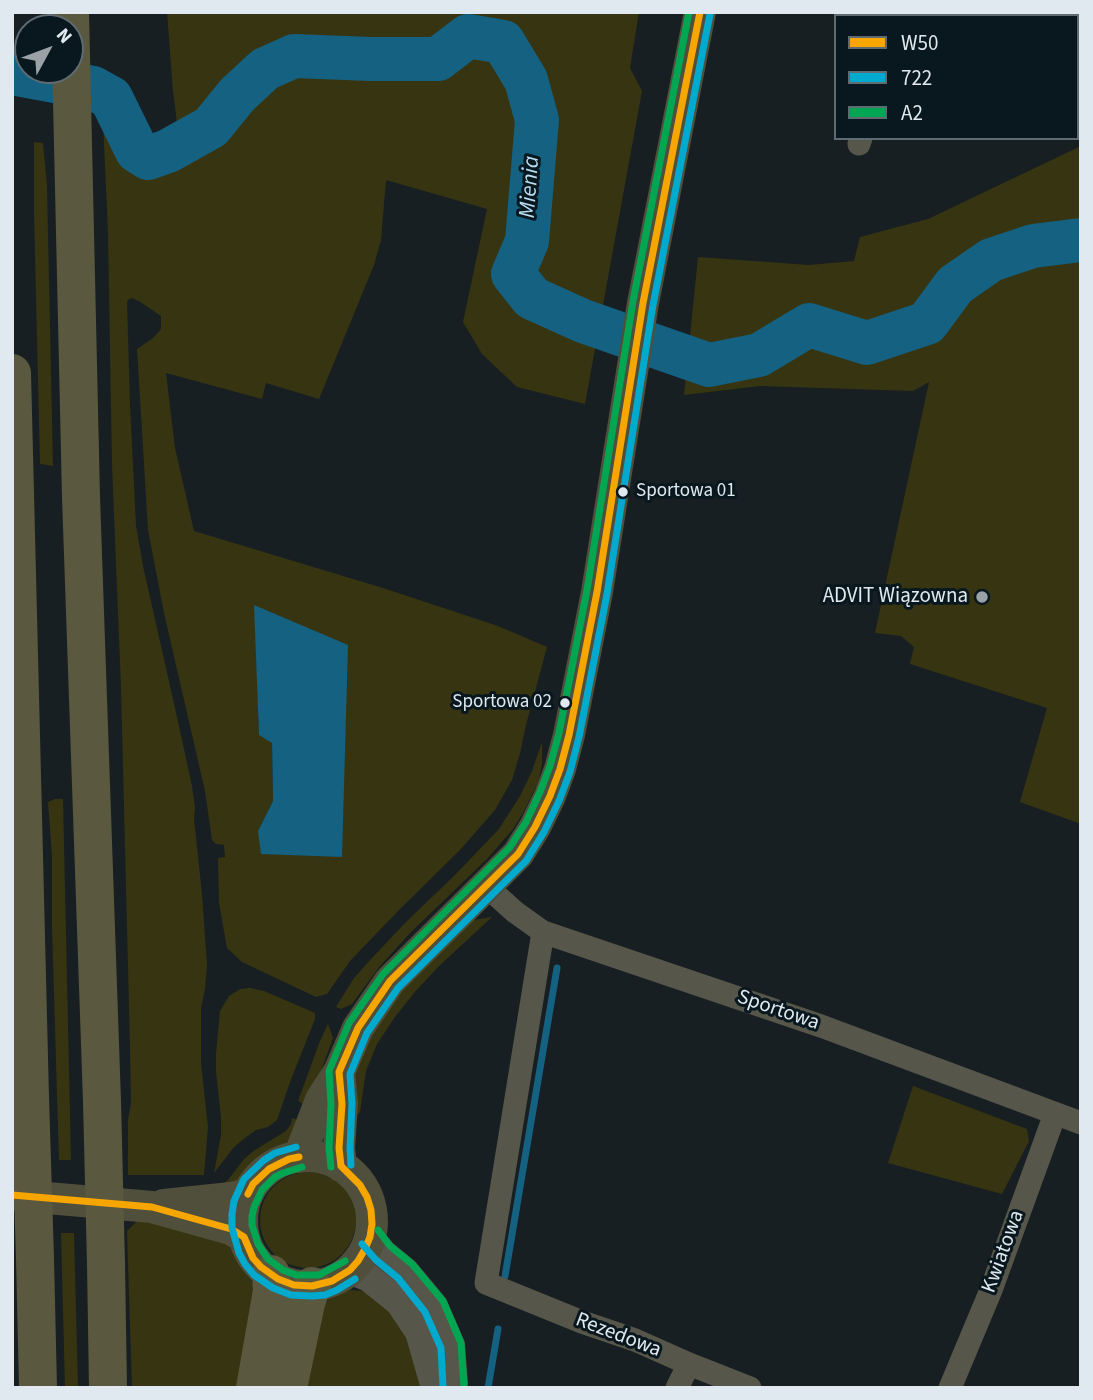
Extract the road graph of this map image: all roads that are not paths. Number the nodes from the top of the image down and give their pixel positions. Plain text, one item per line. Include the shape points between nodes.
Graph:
1 (70, 12) edge
2 (700, 12) edge
3 (12, 373) edge
4 (485, 885) junction
5 (543, 932) junction
6 (339, 1072) junction
7 (1055, 1114) junction
8 (1081, 1123) edge
9 (299, 1157) junction
10 (341, 1166) junction
11 (248, 1194) junction
12 (12, 1195) edge
13 (152, 1207) junction
14 (244, 1237) junction
15 (370, 1237) junction
16 (350, 1270) junction
17 (271, 1274) junction
18 (312, 1286) junction
19 (688, 1364) junction
20 (38, 1388) edge
21 (108, 1388) edge
22 (255, 1388) edge
23 (288, 1388) edge
24 (435, 1388) edge
25 (453, 1388) edge
26 (677, 1388) edge
27 (750, 1388) edge
28 (950, 1388) edge

1 - 21 highway, bridge
2 - 4 main road via 643,303 569,735 535,827 518,854
3 - 20 highway, bridge
4 - 5 street, Sportowa
4 - 6 main road via 390,981 358,1028
5 - 7 street, Sportowa via 821,1026
5 - 19 street, Rezedowa via 486,1283
6 - 9 main road via 321,1100
6 - 10 main road
7 - 8 street, Sportowa
7 - 28 street, Kwiatowa
9 - 10 main road via 321,1158
9 - 11 main road via 269,1169
10 - 15 main road via 367,1197
11 - 13 main road
11 - 14 main road via 242,1215
12 - 13 main road
13 - 14 main road via 231,1229
14 - 17 main road via 253,1258
15 - 16 main road
15 - 25 street via 434,1306 450,1345
16 - 18 main road
16 - 24 street via 399,1302 419,1332
17 - 18 main road via 294,1285
17 - 22 highway
18 - 23 highway
19 - 26 street
19 - 27 street, Rezedowa

